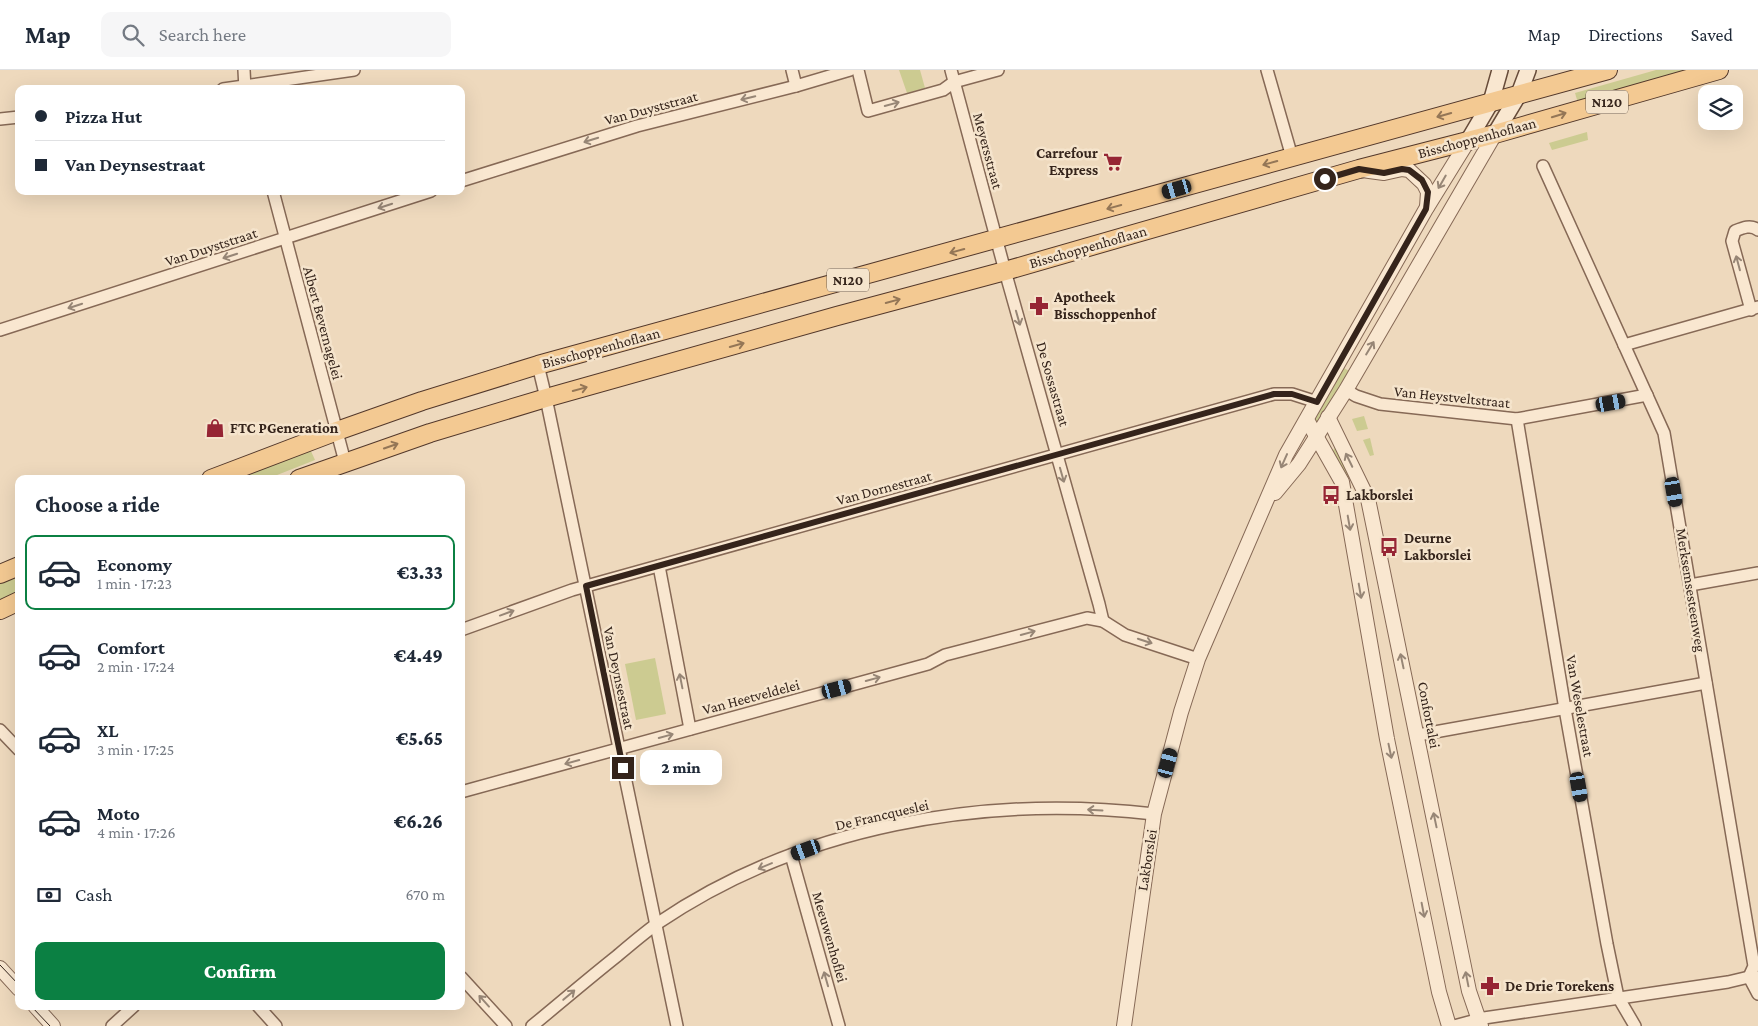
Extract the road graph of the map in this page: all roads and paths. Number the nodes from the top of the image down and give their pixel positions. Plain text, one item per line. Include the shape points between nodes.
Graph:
1 (244, 70) edge
2 (354, 70) edge
3 (792, 70) edge
4 (850, 70) edge
5 (858, 70) edge
6 (951, 70) edge
7 (998, 70) edge
8 (1268, 70) edge
9 (1500, 70) edge
10 (1528, 70) edge
11 (1608, 70) edge
12 (1719, 70) edge
13 (954, 82) junction
14 (245, 85) edge
15 (258, 85) edge
16 (796, 86) junction
17 (1519, 94) junction
18 (1491, 102) junction
19 (15, 117) edge
20 (0, 119) edge
21 (1495, 134) junction
22 (1468, 141) junction
23 (1292, 157) junction
24 (1543, 166) dead end
25 (1359, 169) junction
26 (465, 180) edge
27 (274, 195) edge
28 (419, 195) edge
29 (1426, 209) junction
30 (1758, 230) edge
31 (285, 239) junction
32 (997, 240) junction
33 (1404, 249) junction
34 (1422, 261) junction
35 (1005, 271) junction
36 (1754, 308) edge
37 (0, 330) edge
38 (1624, 345) junction
39 (538, 365) junction
40 (1346, 390) junction
41 (1647, 395) junction
42 (546, 398) junction
43 (1317, 402) junction
44 (1328, 417) junction
45 (1517, 419) junction
46 (1307, 420) junction
47 (337, 431) junction
48 (1315, 436) junction
49 (1057, 456) junction
50 (345, 462) junction
51 (222, 475) edge
52 (310, 475) edge
53 (1359, 481) junction
54 (1343, 489) junction
55 (1266, 503) junction
56 (659, 566) junction
57 (15, 568) edge
58 (1758, 573) edge
59 (0, 574) edge
60 (1690, 585) junction
61 (586, 586) junction
62 (15, 603) edge
63 (0, 610) edge
64 (1103, 622) junction
65 (465, 629) edge
66 (1194, 657) junction
67 (1706, 683) junction
68 (1565, 709) junction
69 (690, 729) junction
70 (0, 730) edge
71 (1418, 735) junction
72 (15, 746) edge
73 (619, 749) junction
74 (465, 791) edge
75 (1149, 814) junction
76 (791, 855) junction
77 (657, 924) junction
78 (0, 968) edge
79 (1754, 977) edge
80 (465, 981) edge
81 (15, 985) edge
82 (1758, 994) edge
83 (1618, 997) junction
84 (39, 1010) edge
85 (130, 1010) edge
86 (262, 1010) edge
87 (1480, 1023) edge
88 (53, 1026) edge
89 (112, 1026) edge
90 (276, 1026) edge
91 (506, 1026) edge
92 (532, 1026) edge
93 (677, 1026) edge
94 (839, 1026) edge
95 (1124, 1026) edge
96 (1448, 1026) edge
97 (1454, 1026) edge
98 (1635, 1026) edge

1 - 14 street
2 - 15 street
3 - 16 street
4 - 16 street, Van Duyststraat
5 -> 13 street via 868,111 943,90
6 - 13 street, Meyersstraat
7 - 13 street
8 - 23 street
9 - 18 main road
10 - 17 main road
11 - 17 main road, Bisschoppenhoflaan / N120
21 -> 12 main road, Bisschoppenhoflaan / N120
13 - 32 street, Meyersstraat
16 -> 26 street, Van Duyststraat via 637,126
17 - 18 main road, Bisschoppenhoflaan / N120
17 - 21 main road, Lakborslei
18 - 22 main road
18 -> 23 main road, Bisschoppenhoflaan / N120
19 - 20 street
21 - 22 main road, Bisschoppenhoflaan / N120
21 - 34 street, Lakborslei
22 - 25 main road, Bisschoppenhoflaan / N120
22 -> 29 street, Lakborslei
23 -> 32 main road, Bisschoppenhoflaan / N120
24 - 38 street, Merksemsesteenweg
25 - 29 street via 1384,173 1409,170 1422,180 1428,192
25 - 35 main road, Bisschoppenhoflaan / N120
27 - 31 street, Albert Bevernagelei
28 -> 31 street, Van Duyststraat
29 - 33 street, Lakborslei
36 -> 30 street via 1732,240 1735,231 1746,227
31 -> 37 street, Van Duyststraat
31 - 47 street, Albert Bevernagelei
32 - 35 street
32 -> 39 main road, Bisschoppenhoflaan / N120
33 - 34 street
33 - 43 street, Lakborslei
40 -> 34 street, Lakborslei
42 -> 35 main road, Bisschoppenhoflaan / N120
35 -> 49 street, De Sossastraat
36 - 38 street
38 - 41 street, Merksemsesteenweg
39 - 42 street, Van Deynsestraat
39 - 47 main road, Bisschoppenhoflaan / N120
40 - 44 street, Lakborslei
40 - 45 street, Van Heystveltstraat via 1380,404
41 - 45 street, Van Heystveltstraat
41 - 60 street, Merksemsesteenweg via 1664,433
50 -> 42 main road, Bisschoppenhoflaan / N120
42 - 61 street, Van Deynsestraat
43 - 46 street, Lakborslei
43 - 49 street, Van Dornestraat via 1292,394 1274,394
44 - 48 street, Lakborslei
53 -> 44 street, Confortalei
45 - 68 street, Van Weselestraat
46 - 48 street
46 -> 55 street, Lakborslei via 1286,456
47 - 50 street, Albert Bevernagelei
47 - 51 main road, Bisschoppenhoflaan / N120
48 - 54 street via 1340,477
48 - 55 street, Lakborslei via 1300,464
49 - 56 street, Van Dornestraat
49 -> 64 street, De Sossastraat
50 - 52 main road, Bisschoppenhoflaan / N120
53 - 54 street
71 -> 53 street, Confortalei via 1368,499
54 -> 96 street via 1387,739
55 - 66 street, Lakborslei
56 - 61 street, Van Dornestraat
69 -> 56 street
57 - 59 main road
58 - 60 street
60 - 67 street, Merksemsesteenweg
65 -> 61 street, Van Dornestraat
61 - 73 street, Van Deynsestraat
62 - 63 main road
64 -> 66 street, Van Heetveldelei via 1126,634
69 -> 64 street, Van Heetveldelei via 1086,618
66 - 75 street, Lakborslei via 1181,712
67 - 68 street
67 - 79 street, Merksemsesteenweg
68 - 71 street
68 - 83 street, Van Weselestraat
73 -> 69 street, Van Heetveldelei
70 - 72 street
87 -> 71 street, Confortalei via 1469,990
73 -> 74 street, Van Heetveldelei
73 - 77 street, Van Deynsestraat
75 -> 76 street, De Francqueslei via 1044,809 965,813 853,836
75 - 95 street, Lakborslei
76 -> 77 street, De Francqueslei via 722,886
94 -> 76 street, Meeuwenhoflei
92 -> 77 street, De Francqueslei
77 - 93 street, Van Deynsestraat
78 - 81 street
79 - 82 street
79 - 83 street
91 -> 80 street
83 - 87 street
83 - 98 street, Van Weselestraat
84 - 88 street
85 - 89 street
86 - 90 street
87 - 97 street

